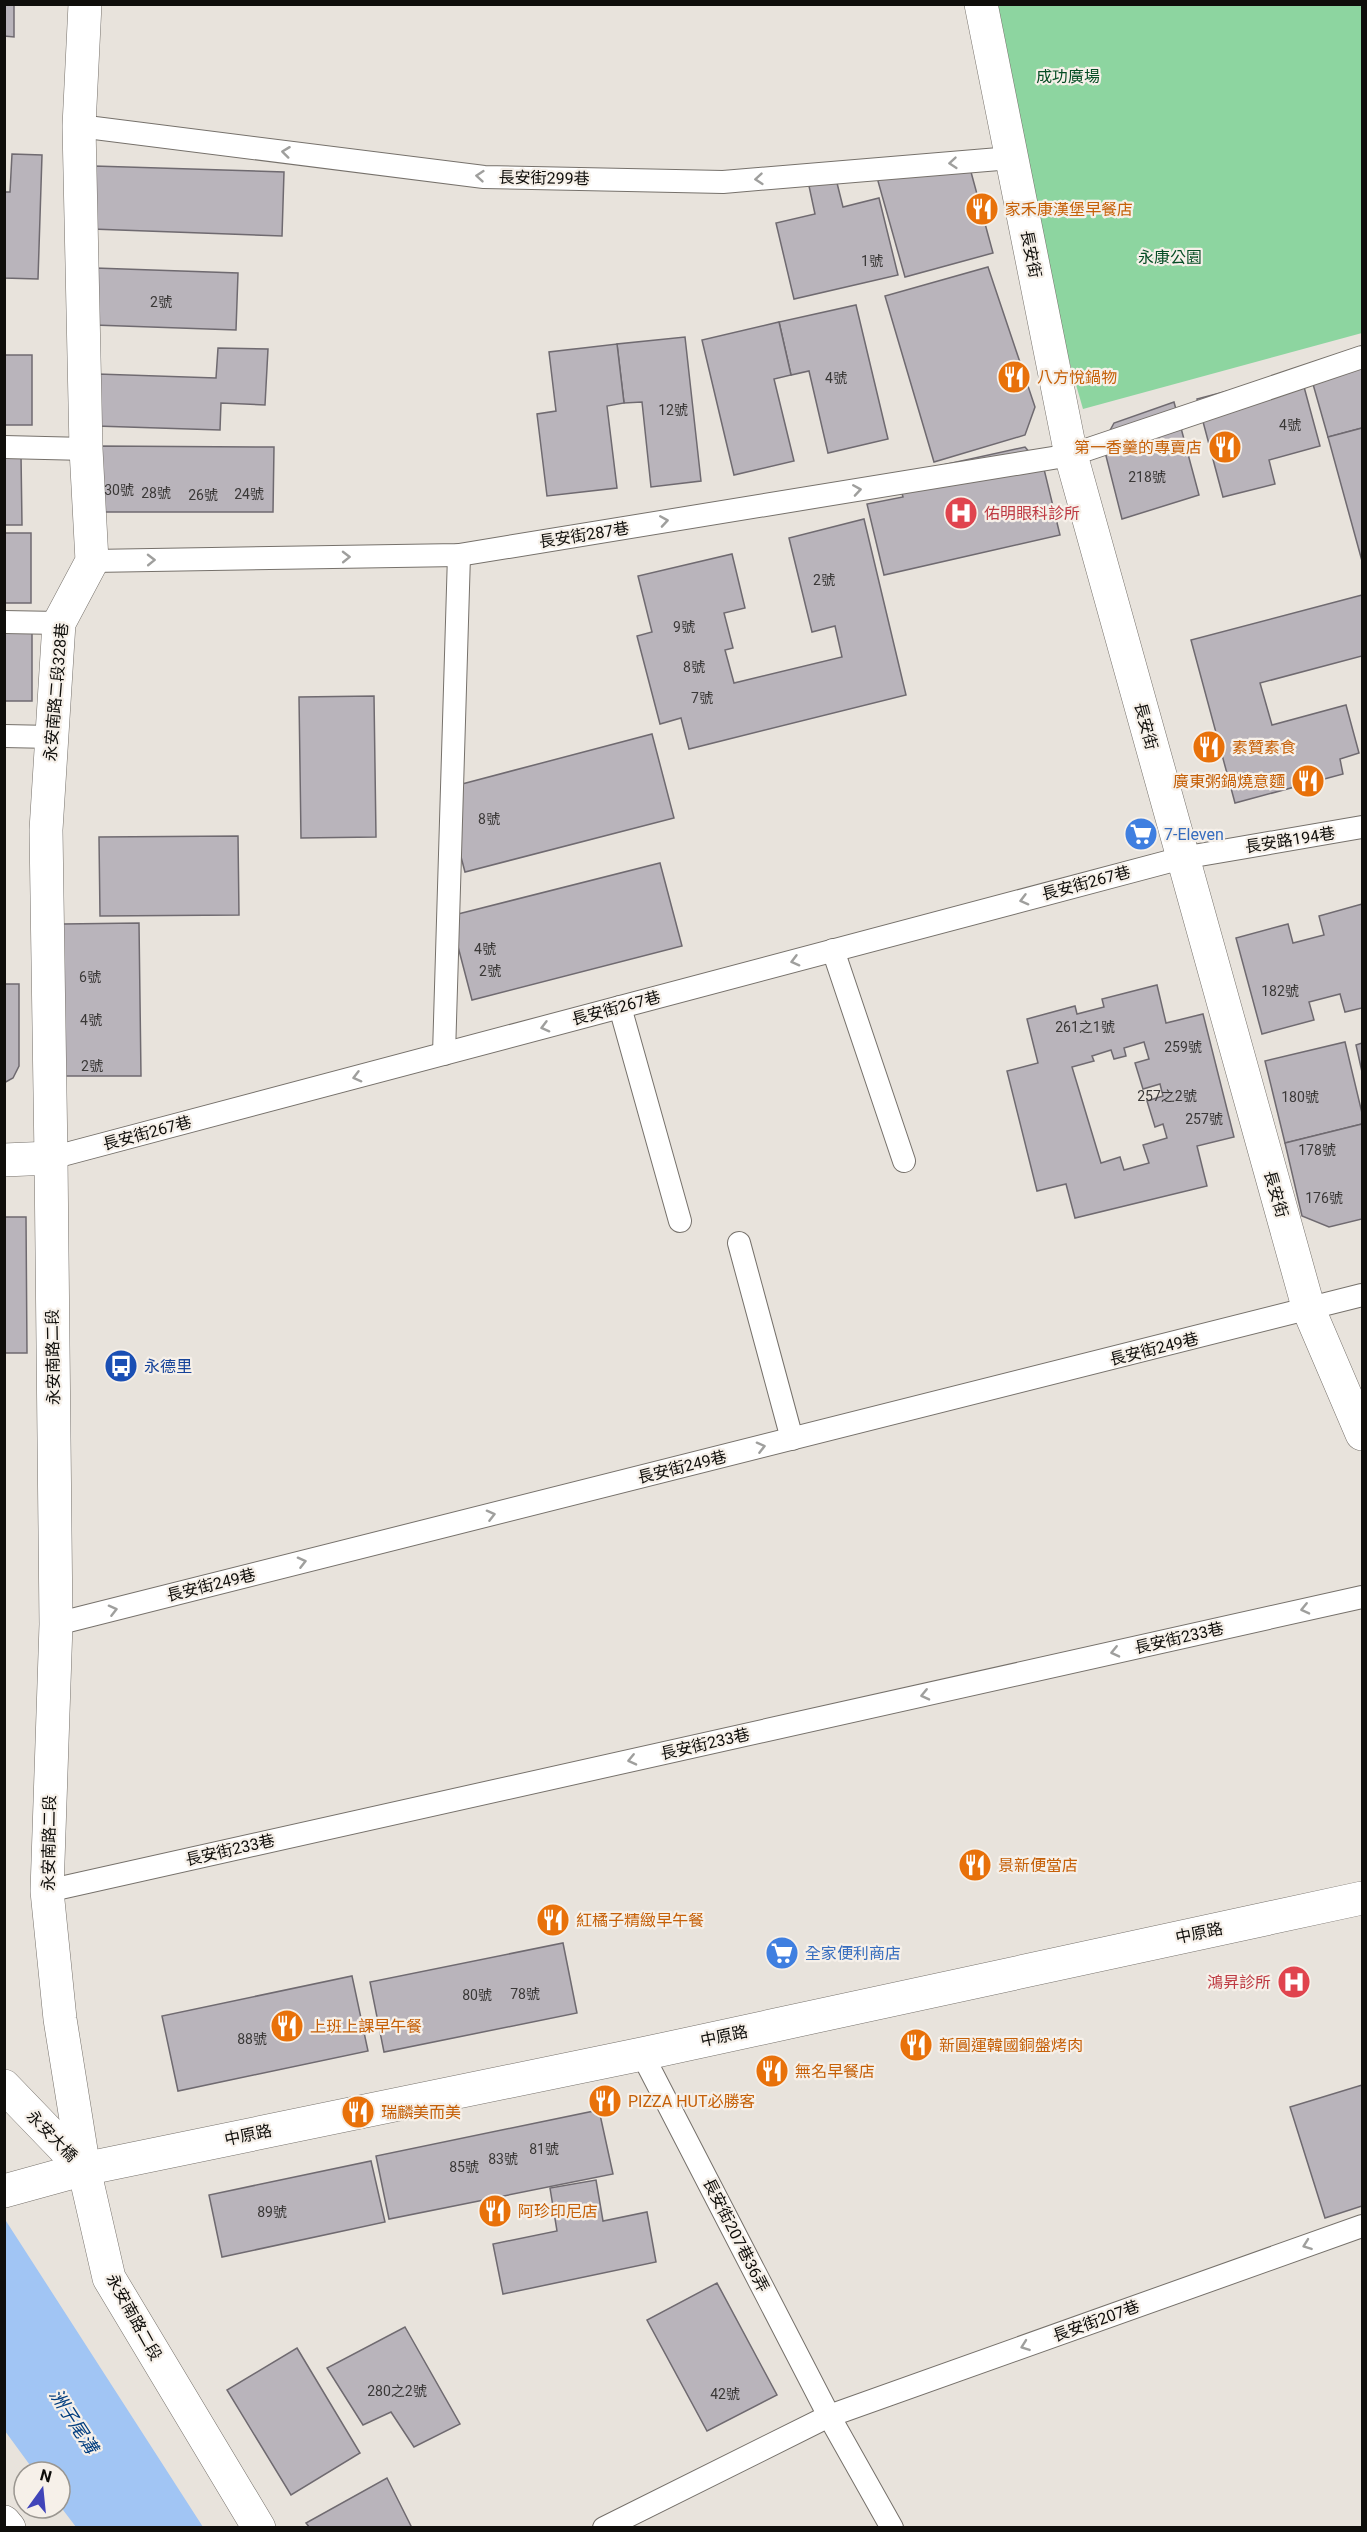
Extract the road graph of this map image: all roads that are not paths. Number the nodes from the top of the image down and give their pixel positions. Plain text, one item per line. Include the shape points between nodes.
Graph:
1 (85, 4) edge
2 (981, 4) edge
3 (80, 126) junction
4 (1011, 158) junction
5 (1362, 357) edge
6 (4, 447) edge
7 (86, 449) junction
8 (1071, 455) junction
9 (459, 555) junction
10 (92, 561) junction
11 (4, 622) edge
12 (58, 623) junction
13 (4, 736) edge
14 (52, 737) junction
15 (1362, 827) edge
16 (1182, 858) junction
17 (833, 950) junction
18 (620, 1007) junction
19 (444, 1054) junction
20 (51, 1158) junction
21 (4, 1160) edge
22 (904, 1161) dead end
23 (680, 1221) dead end
24 (739, 1243) dead end
25 (1362, 1295) edge
26 (1309, 1310) junction
27 (1362, 1434) edge
28 (792, 1439) junction
29 (1362, 1597) edge
30 (56, 1624) junction
31 (47, 1891) junction
32 (1362, 1898) edge
33 (642, 2054) junction
34 (4, 2086) edge
35 (4, 2118) edge
36 (84, 2169) junction
37 (4, 2192) edge
38 (1362, 2226) edge
39 (829, 2416) junction
40 (4, 2522) edge
41 (9, 2528) edge
42 (259, 2528) edge
43 (604, 2528) edge
44 (892, 2528) edge

1 - 3 street
2 - 4 street, 長安街
4 -> 3 lane, 長安街299巷 via 723,182 484,177
3 - 7 street
4 - 8 street, 長安街
5 - 8 lane, 長安街287巷
6 - 7 lane
7 - 10 street
9 -> 8 lane, 長安街287巷
8 - 16 street, 長安街
10 -> 9 lane, 長安街287巷
9 - 19 lane
10 - 12 street, 永安南路二段328巷
11 - 12 lane
12 - 14 street, 永安南路二段328巷
13 - 14 lane
14 - 20 street, 永安南路二段328巷 via 46,830
15 - 16 lane, 長安路194巷
16 -> 17 lane, 長安街267巷
16 - 26 street, 長安街
17 -> 18 lane, 長安街267巷
17 - 22 lane
18 -> 19 lane, 長安街267巷
18 - 23 lane
19 -> 20 lane, 長安街267巷
20 - 21 street
20 - 30 street, 永安南路二段
24 - 28 lane
25 - 26 lane, 長安街249巷
26 - 27 street, 長安街
26 - 28 lane, 長安街249巷
30 -> 28 lane, 長安街249巷
29 -> 31 lane, 長安街233巷
30 - 31 street, 永安南路二段
31 - 36 street, 永安南路二段 via 60,2019
32 - 33 street, 中原路
33 - 36 street, 中原路
33 - 39 lane, 長安街207巷36弄
34 - 36 street, 永安大橋
35 - 36 street, 永安大橋
36 - 37 street, 中原路
36 - 42 street, 永安南路二段 via 109,2278
38 -> 39 lane, 長安街207巷
39 - 43 lane, 長安街207巷
39 - 44 lane, 長安街207巷36弄
40 - 41 street

